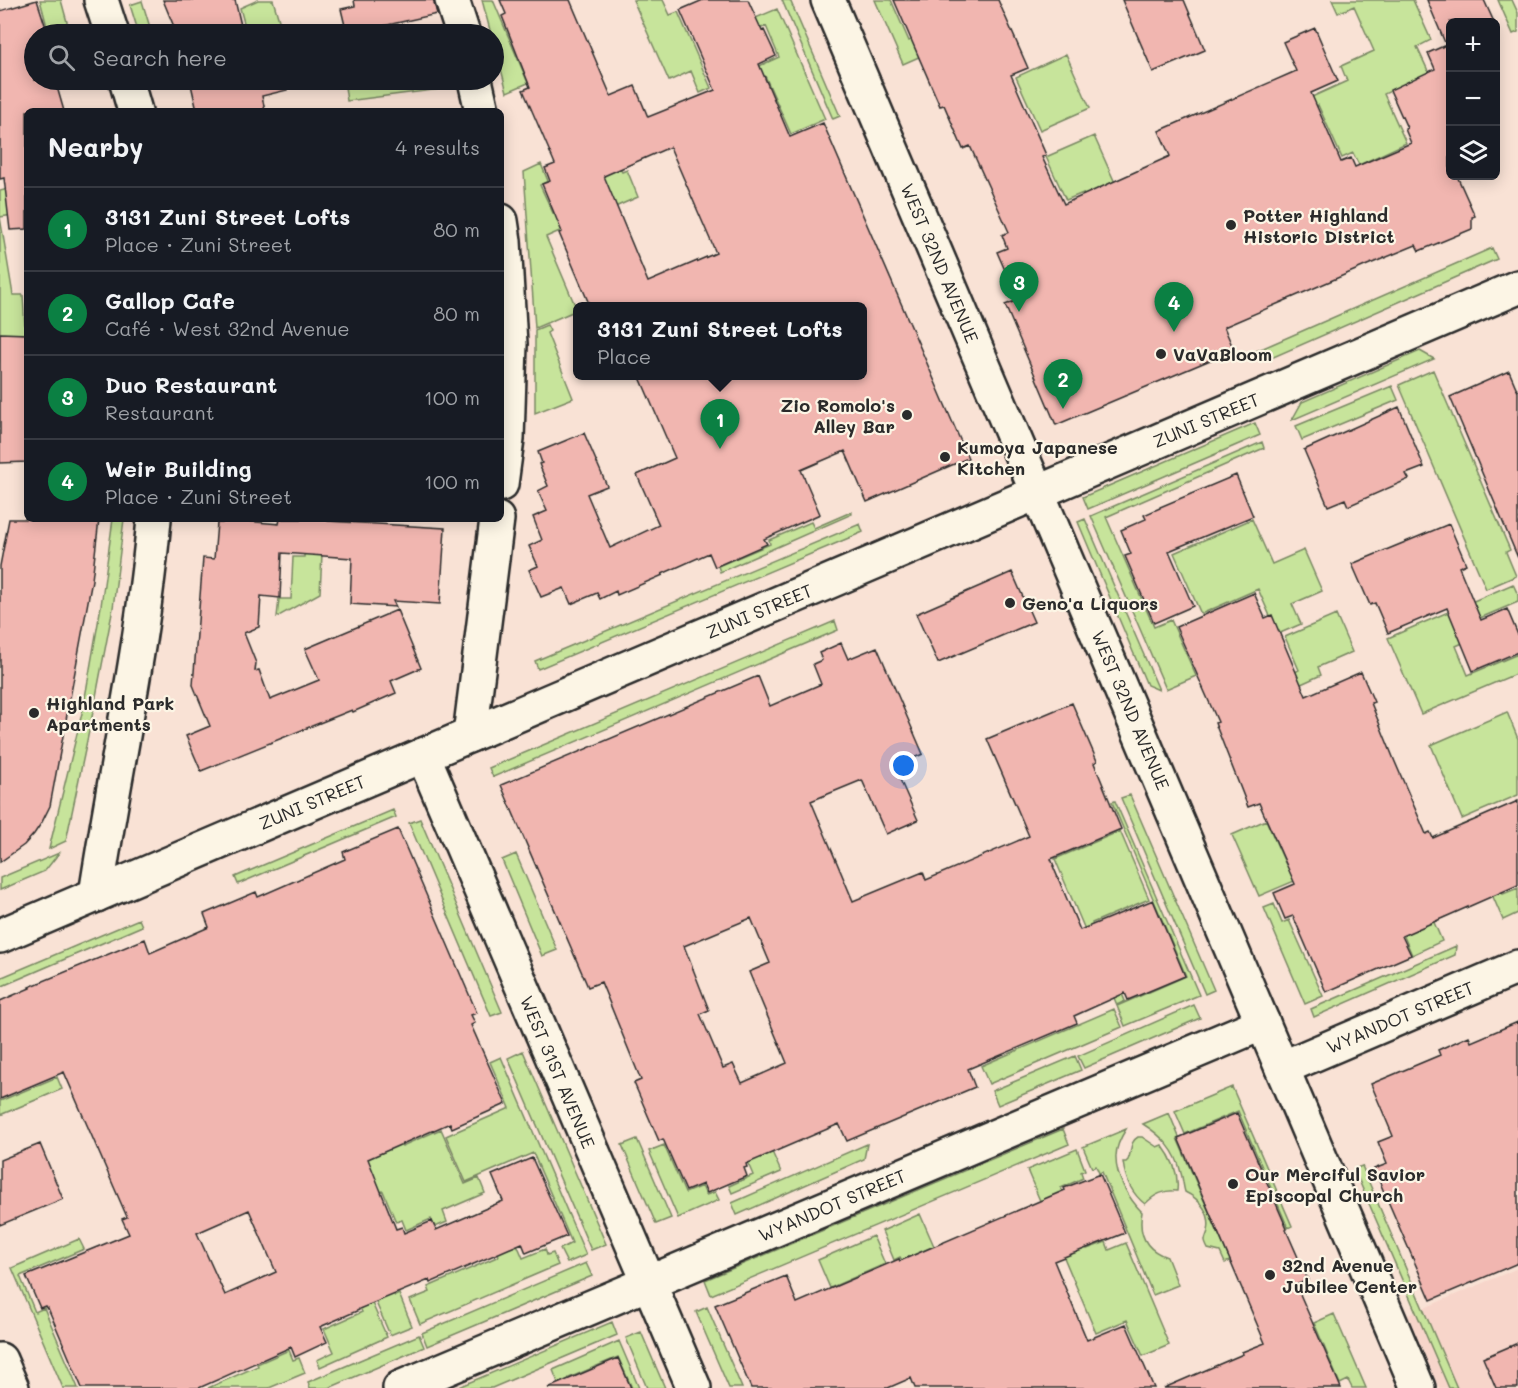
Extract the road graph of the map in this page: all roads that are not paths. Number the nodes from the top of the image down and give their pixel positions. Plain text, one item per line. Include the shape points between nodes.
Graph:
1 (101, 0) edge
2 (452, 0) edge
3 (828, 0) edge
4 (109, 24) edge
5 (460, 24) edge
6 (129, 90) edge
7 (478, 90) edge
8 (134, 108) edge
9 (481, 108) edge
10 (504, 241) edge
11 (1518, 287) edge
12 (504, 462) edge
13 (1038, 492) junction
14 (154, 522) edge
15 (497, 522) edge
16 (470, 735) junction
17 (423, 755) junction
18 (96, 895) junction
19 (0, 936) edge
20 (1518, 967) edge
21 (1263, 1023) junction
22 (1282, 1068) junction
23 (649, 1283) junction
24 (0, 1360) edge
25 (12, 1388) edge
26 (400, 1388) edge
27 (694, 1388) edge
28 (1418, 1388) edge

1 - 4 street
2 - 5 street
3 - 13 street, WEST 32ND AVENUE
6 - 8 street
7 - 9 street
10 - 12 street via 510,344
11 - 13 street, ZUNI STREET
13 - 16 street, ZUNI STREET
13 - 21 street, WEST 32ND AVENUE
14 - 18 street
15 - 16 street
16 - 17 street, ZUNI STREET
17 - 18 street, ZUNI STREET
17 - 23 street, WEST 31ST AVENUE
18 - 19 street, ZUNI STREET
20 - 22 street, WYANDOT STREET
21 - 22 street, WEST 32ND AVENUE
21 - 23 street, WYANDOT STREET
22 - 28 street, WEST 32ND AVENUE
23 - 26 street, WYANDOT STREET
23 - 27 street, WEST 31ST AVENUE
24 - 25 street

